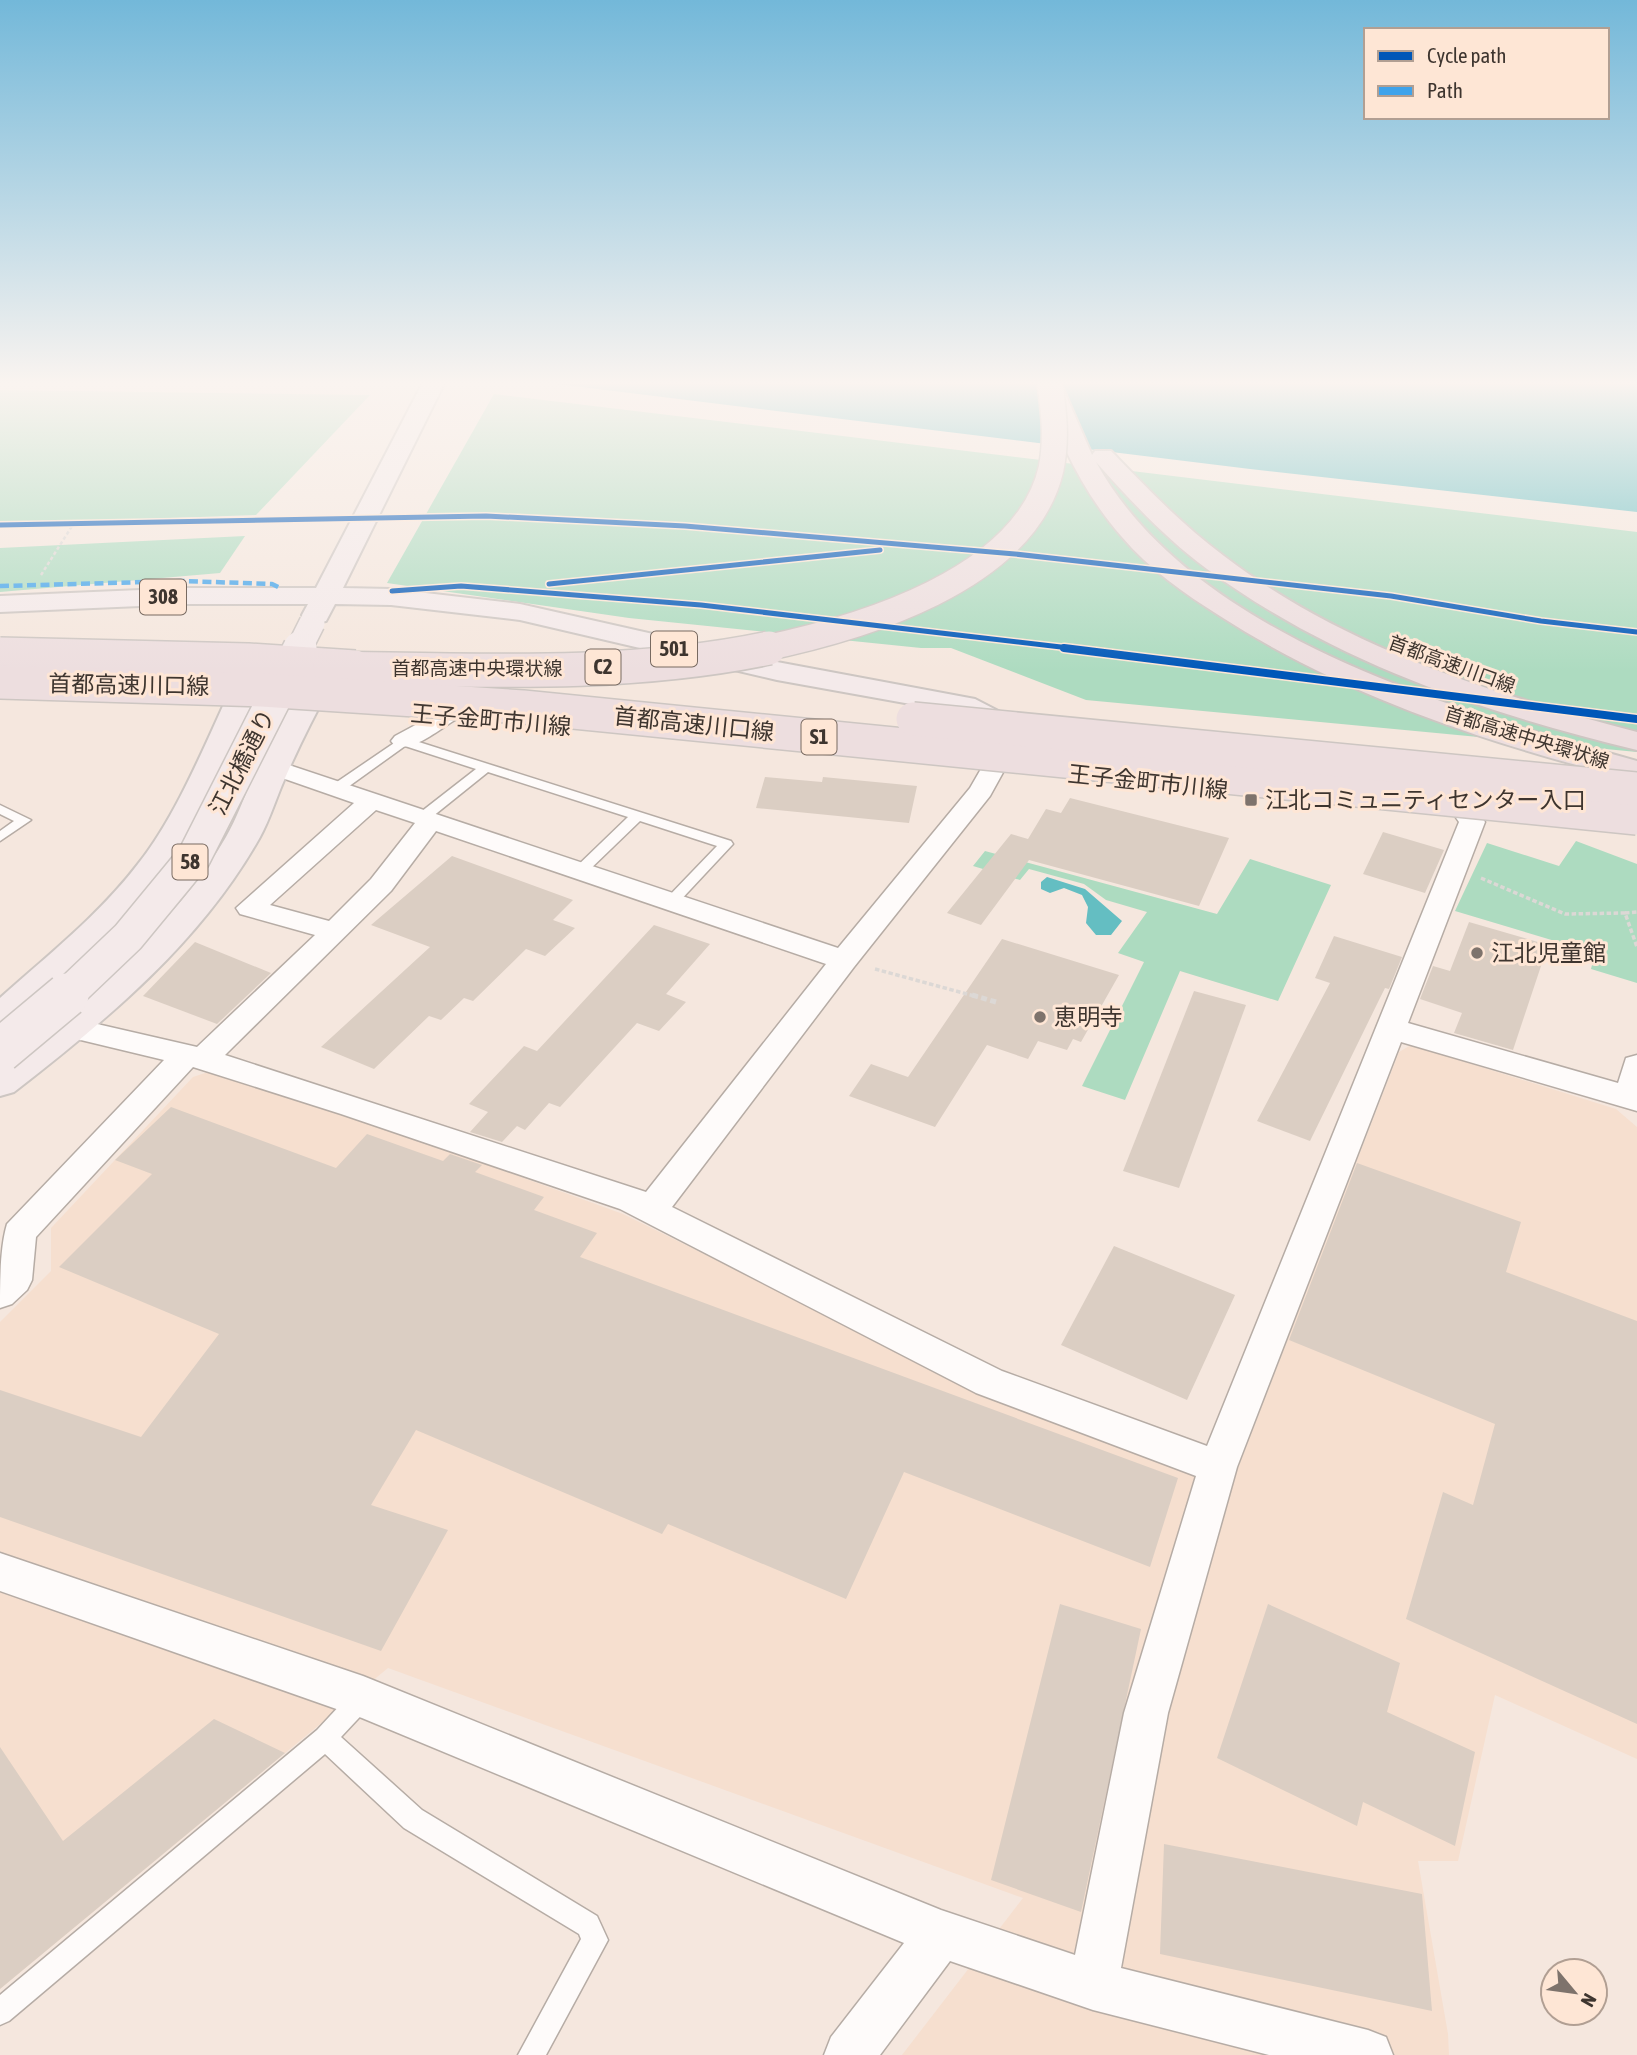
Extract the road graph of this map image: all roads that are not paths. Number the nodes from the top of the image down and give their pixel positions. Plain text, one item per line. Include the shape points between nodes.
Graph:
1 (385, 480) edge
2 (1037, 480) edge
3 (1049, 480) edge
4 (1095, 480) edge
5 (1123, 480) edge
6 (326, 597) junction
7 (0, 604) edge
8 (0, 637) edge
9 (0, 654) edge
10 (0, 663) edge
11 (0, 682) edge
12 (311, 693) junction
13 (447, 715) junction
14 (403, 741) junction
15 (1637, 741) edge
16 (995, 756) junction
17 (274, 767) junction
18 (486, 767) junction
19 (1637, 771) edge
20 (336, 789) junction
21 (1637, 789) edge
22 (371, 801) junction
23 (1460, 803) junction
24 (0, 809) edge
25 (1637, 811) edge
26 (637, 816) junction
27 (1637, 818) edge
28 (426, 820) junction
29 (181, 825) junction
30 (1637, 831) edge
31 (244, 835) junction
32 (0, 837) edge
33 (579, 872) junction
34 (671, 902) junction
35 (335, 932) junction
36 (844, 960) junction
37 (1, 1017) edge
38 (71, 1028) junction
39 (1390, 1028) junction
40 (0, 1051) edge
41 (194, 1058) junction
42 (1637, 1066) edge
43 (0, 1082) edge
44 (1637, 1099) edge
45 (650, 1211) junction
46 (0, 1294) edge
47 (1218, 1467) junction
48 (0, 1572) edge
49 (363, 1697) junction
50 (325, 1738) junction
51 (941, 1934) junction
52 (1093, 1986) junction
53 (0, 2012) edge
54 (531, 2055) edge
55 (849, 2055) edge
56 (1368, 2055) edge

1 - 6 main road
2 - 8 highway, 首都高速中央環状線 / C2 via 1020,511 997,538 958,569 917,592 788,636 672,654 539,659
3 - 10 highway, 首都高速中央環状線 / C2, bridge via 1016,534 976,568 928,596 818,636 697,659 590,668 440,669
4 - 19 highway, 首都高速中央環状線, bridge via 1120,519 1154,555 1224,608 1308,656 1484,725
5 - 15 highway, 首都高速川口線 via 1177,535 1259,596 1338,638 1537,714
6 - 7 main road, 308
6 - 16 main road, 501 via 417,599 520,612 777,671 935,698 964,705 993,720 998,730
6 - 40 main road, 江北橋通り / 58, bridge via 194,857 169,892 61,1003
9 - 21 highway, 首都高速川口線 / S1, bridge via 221,659 382,669
11 - 27 highway, 首都高速川口線 / S1, bridge via 192,685 510,705
12 - 13 main road, 王子金町市川線
12 - 17 main road, 58
12 - 29 main road, 王子金町市川線 / 58 via 244,690
13 - 14 street
13 - 16 main road, 王子金町市川線
14 - 18 lane
14 - 20 lane
16 - 23 main road, 王子金町市川線
16 - 36 street via 981,792
17 - 20 street
17 - 31 main road, 58
18 - 26 lane
18 - 28 lane
20 - 22 street
22 - 28 street
22 - 35 street via 250,908
23 - 25 main road, 王子金町市川線
23 - 30 main road, 王子金町市川線
23 - 39 street via 1472,822
24 - 32 lane via 24,820
26 - 33 lane
26 - 34 lane via 726,844
28 - 33 street
28 - 35 street via 381,885
29 - 31 street
29 - 37 main road, 58 via 152,870 111,918
31 - 38 main road, 58 via 177,929 132,976
33 - 34 street
34 - 36 street
35 - 41 street
36 - 45 street
38 - 41 street
38 - 43 main road, 58
39 - 44 street
39 - 47 street
41 - 45 street via 619,1196
41 - 46 street via 19,1233 15,1280
42 - 44 street via 1633,1086
45 - 47 street via 989,1382
47 - 52 street via 1146,1713
48 - 49 street
49 - 50 lane
49 - 51 street
50 - 53 lane
50 - 54 lane via 413,1819 587,1925 596,1940
51 - 52 street
51 - 55 street
52 - 56 street

